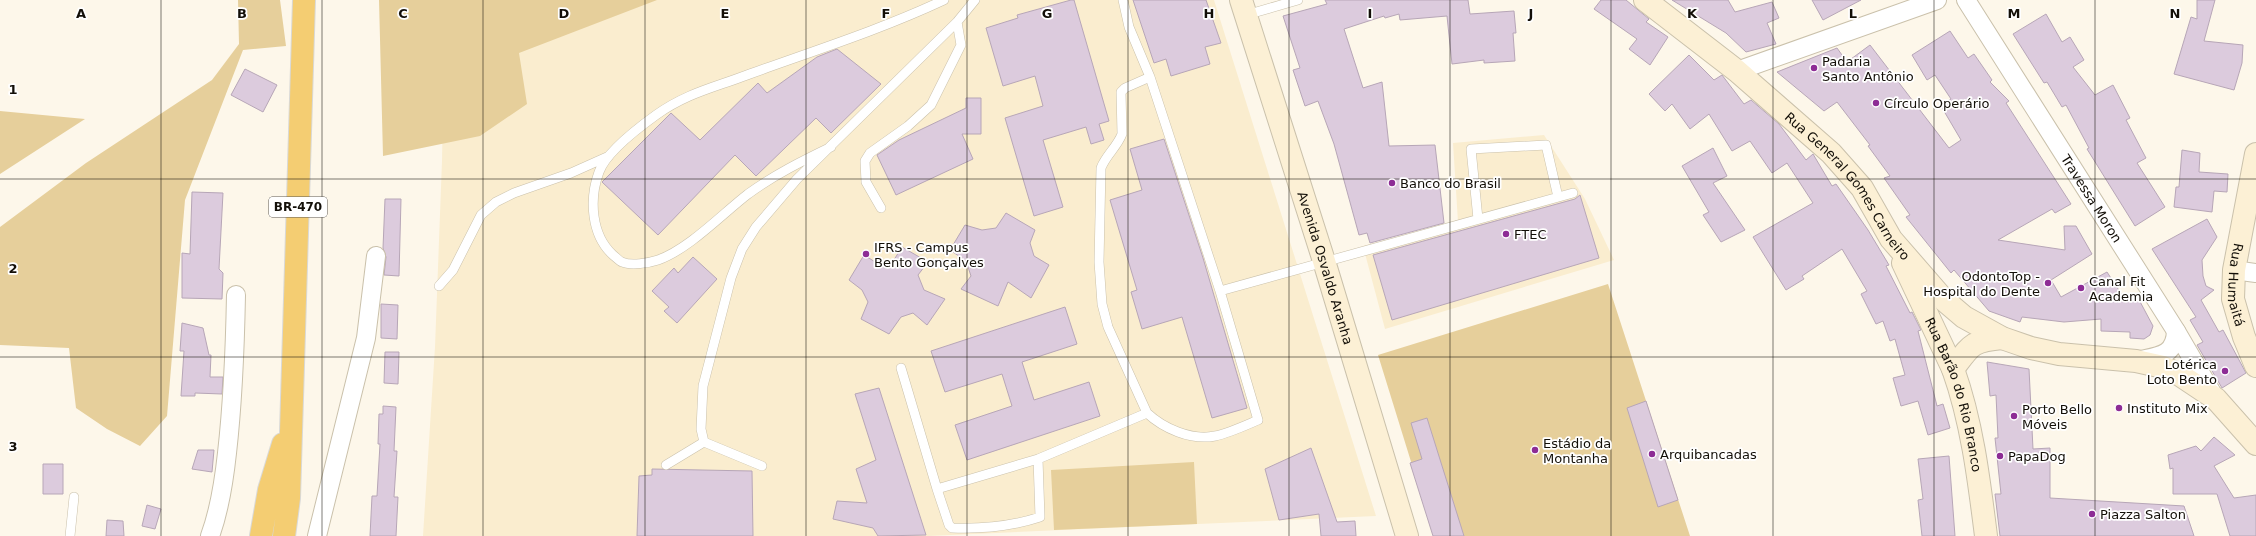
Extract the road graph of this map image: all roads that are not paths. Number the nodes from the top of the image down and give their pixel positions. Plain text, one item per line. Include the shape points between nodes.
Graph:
1 (304, 0) edge
2 (944, 0) edge
3 (975, 0) edge
4 (1123, 0) edge
5 (1298, 0) edge
6 (1645, 0) edge
7 (1937, 0) edge
8 (1966, 0) edge
9 (1244, 8) edge
10 (958, 22) junction
11 (1737, 71) junction
12 (1150, 76) junction
13 (832, 147) junction
14 (2256, 154) edge
15 (609, 156) junction
16 (1573, 193) dead end
17 (1558, 197) junction
18 (881, 208) dead end
19 (1478, 219) junction
20 (1891, 239) junction
21 (376, 256) dead end
22 (1324, 261) junction
23 (2234, 270) junction
24 (2256, 273) edge
25 (439, 286) dead end
26 (1220, 291) junction
27 (236, 295) dead end
28 (2176, 331) junction
29 (2002, 338) junction
30 (2136, 361) junction
31 (2256, 366) edge
32 (901, 368) dead end
33 (1953, 369) junction
34 (2216, 399) junction
35 (1147, 413) junction
36 (292, 414) junction
37 (704, 442) junction
38 (2256, 444) edge
39 (1038, 459) junction
40 (666, 465) dead end
41 (762, 466) dead end
42 (937, 489) junction
43 (74, 497) dead end
44 (70, 536) edge
45 (210, 536) edge
46 (260, 536) edge
47 (284, 536) edge
48 (317, 536) edge
49 (1407, 536) edge
50 (1986, 536) edge

1 - 36 highway, BR-470
2 - 15 lane via 899,22 685,97 656,115
3 - 10 lane
4 - 12 lane via 1129,27
5 - 9 lane
6 - 11 main road, Rua General Gomes Carneiro
7 - 11 street
8 - 28 street, Travessa Moron
9 - 22 main road, Avenida Osvaldo Aranha
10 - 13 lane
10 - 18 lane via 961,44 931,105 908,126 870,153 865,161 866,182
11 - 20 main road, Rua General Gomes Carneiro via 1832,153 1862,188
12 - 26 lane
12 - 35 lane via 1121,92 1122,134 1105,159 1099,184 1102,304 1108,327
13 - 15 lane via 789,167 748,194 674,252 658,260 634,263 621,262 606,249 596,227 595,187 599,171
13 - 37 lane via 784,193 756,226 742,249 731,278 703,386 701,429
14 - 23 main road, Rua Humaitá
15 - 25 lane via 496,202 481,215 453,270
16 - 17 lane
17 - 19 lane
17 - 19 lane via 1546,145 1471,149
19 - 22 lane
20 - 29 main road, Rua General Gomes Carneiro via 1955,310
20 - 33 main road, Rua Barão do Rio Branco
21 - 48 street via 366,338
22 - 26 lane
22 - 49 main road, Avenida Osvaldo Aranha
23 - 24 street
23 - 31 main road, Rua Humaitá via 2233,299
26 - 35 lane via 1258,420 1203,438 1172,429
27 - 45 street via 234,386 230,424 223,481
28 - 30 street via 2175,342 2167,352
28 - 34 street, Travessa Moron
29 - 30 main road, Rua General Gomes Carneiro via 2059,354
29 - 33 main road via 1973,343
30 - 34 main road, Rua General Gomes Carneiro via 2175,372
32 - 42 lane
33 - 50 main road, Rua Barão do Rio Branco via 1967,418
34 - 38 main road, Rua General Gomes Carneiro
35 - 39 lane
36 - 46 highway, BR-470 via 269,490
36 - 47 highway, BR-470 via 289,498
37 - 40 lane
37 - 41 lane
39 - 42 lane
39 - 42 lane via 1040,517 994,525 952,528
43 - 44 lane

